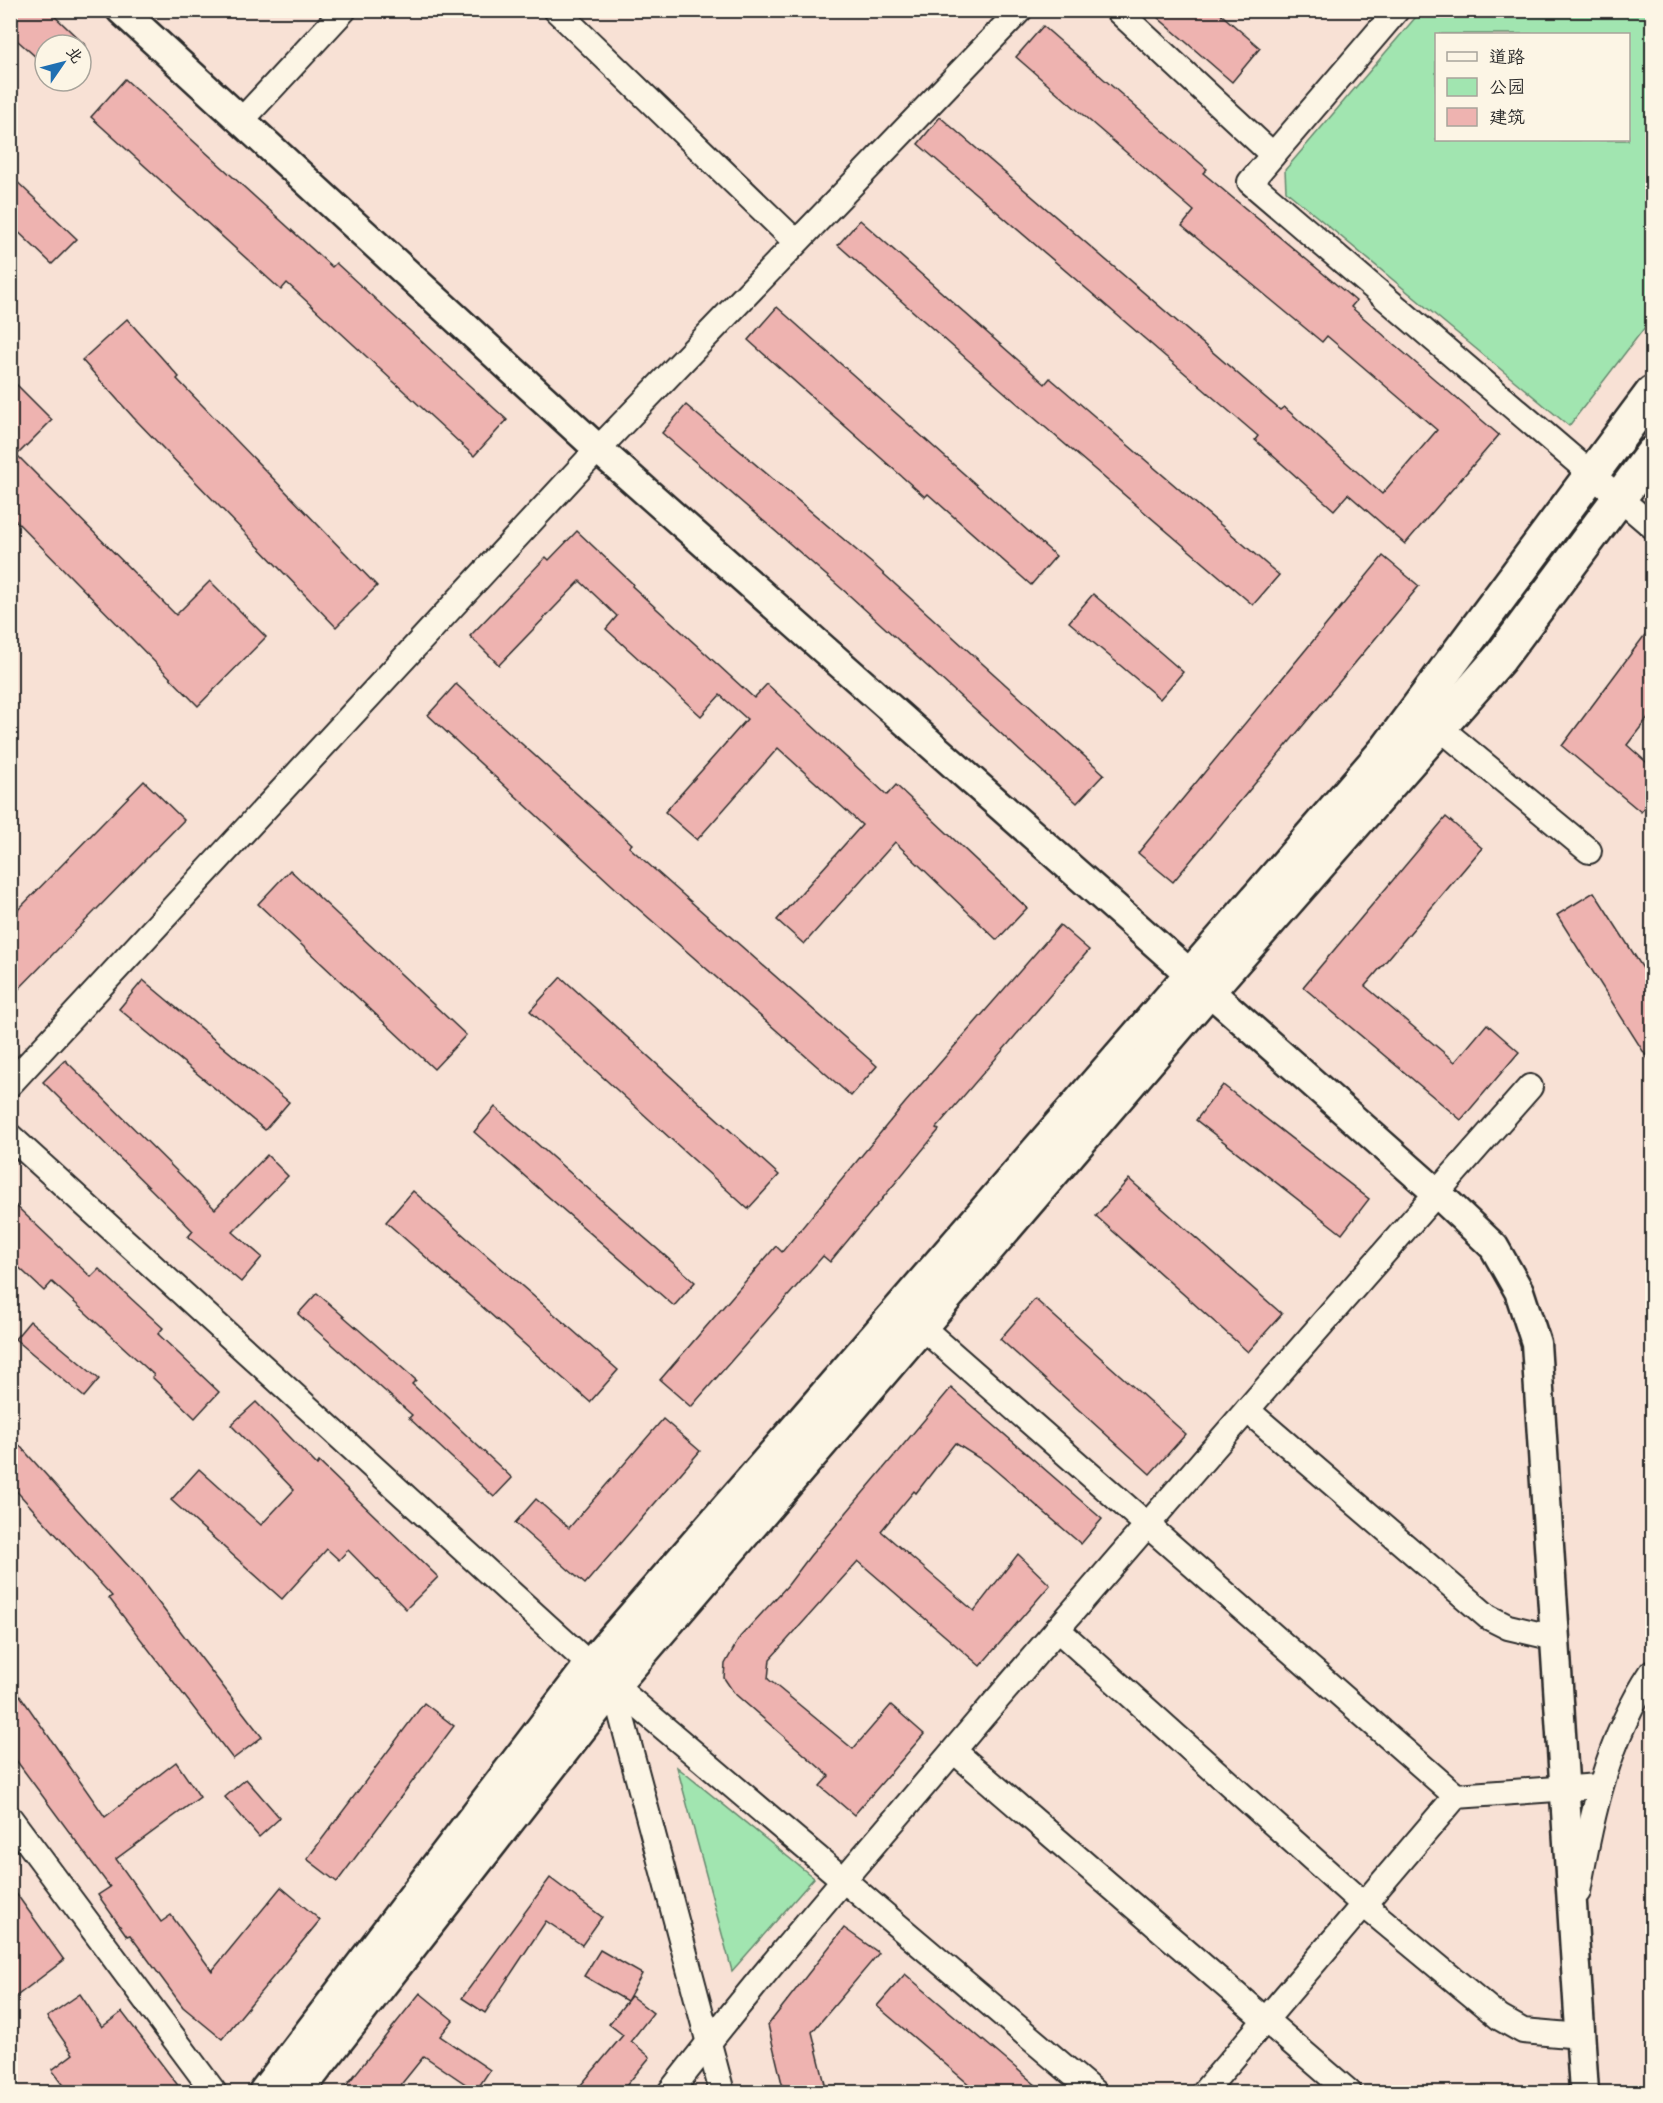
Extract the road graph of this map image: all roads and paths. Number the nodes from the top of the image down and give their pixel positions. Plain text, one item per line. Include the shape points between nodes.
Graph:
1 (121, 10) edge
2 (344, 10) edge
3 (556, 10) edge
4 (1020, 10) edge
5 (1117, 10) edge
6 (1397, 10) edge
7 (241, 121) junction
8 (1273, 155) junction
9 (796, 242) junction
10 (1653, 393) edge
11 (598, 449) junction
12 (1653, 454) edge
13 (1593, 474) junction
14 (1620, 497) junction
15 (1653, 526) edge
16 (1429, 719) junction
17 (1589, 851) dead end
18 (1198, 984) junction
19 (10, 1084) edge
20 (1530, 1087) dead end
21 (10, 1136) edge
22 (1437, 1193) junction
23 (911, 1317) junction
24 (1247, 1410) junction
25 (1147, 1524) junction
26 (1057, 1629) junction
27 (1555, 1638) junction
28 (1653, 1672) edge
29 (602, 1675) junction
30 (954, 1751) junction
31 (1599, 1786) junction
32 (1565, 1788) junction
33 (1456, 1796) junction
34 (10, 1818) edge
35 (844, 1880) junction
36 (1364, 1905) junction
37 (1574, 1920) junction
38 (1266, 2020) junction
39 (1581, 2036) junction
40 (710, 2040) junction
41 (214, 2092) edge
42 (267, 2092) edge
43 (296, 2092) edge
44 (670, 2092) edge
45 (722, 2092) edge
46 (1094, 2092) edge
47 (1204, 2092) edge
48 (1349, 2092) edge
49 (1584, 2092) edge

1 - 7 street
2 - 7 street
3 - 9 street
4 - 9 street
5 - 8 street
6 - 8 street
7 - 11 street
8 - 13 street via 1250,182
9 - 11 street
10 - 13 highway
11 - 18 street
11 - 19 street
12 - 14 highway
13 - 14 street
13 - 16 highway
14 - 15 street
14 - 16 highway via 1500,658
16 - 17 street
16 - 18 highway
18 - 22 street
18 - 23 highway
20 - 22 street
21 - 29 street
22 - 24 street
22 - 27 street via 1494,1247 1519,1292 1536,1343
23 - 25 street
23 - 29 highway
24 - 25 street
24 - 27 street via 1488,1617 1508,1627
25 - 26 street
25 - 33 street
26 - 30 street
26 - 36 street
27 - 32 street
28 - 31 street via 1625,1722
29 - 35 street
29 - 40 street
29 - 42 highway
29 - 43 highway
30 - 35 street
30 - 38 street
31 - 32 street
31 - 37 street
32 - 33 street
32 - 37 street
33 - 36 street
34 - 41 street
35 - 40 street
35 - 46 street
36 - 38 street
36 - 39 street via 1508,2022 1523,2031
37 - 39 street
38 - 47 street
38 - 48 street
39 - 49 street
40 - 44 street
40 - 45 street

